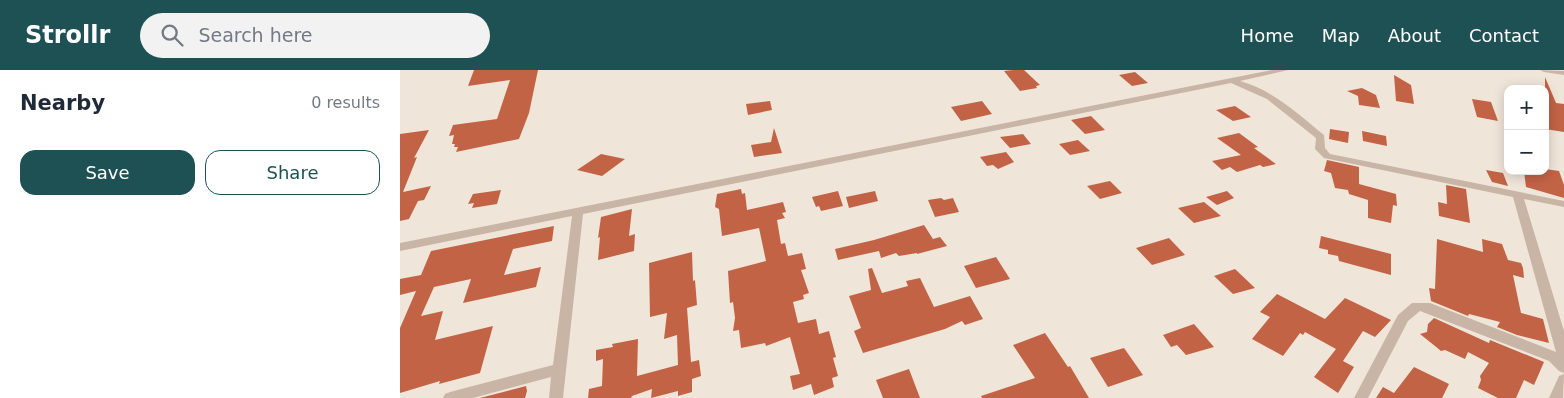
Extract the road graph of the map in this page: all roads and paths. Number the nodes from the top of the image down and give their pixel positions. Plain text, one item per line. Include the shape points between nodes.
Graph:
1 (1284, 70) edge
2 (1544, 70) edge
3 (1564, 73) edge
4 (1228, 81) junction
5 (1518, 195) junction
6 (1564, 204) edge
7 (578, 210) junction
8 (400, 246) edge
9 (1564, 367) edge
10 (560, 369) junction
11 (1564, 380) edge
12 (450, 398) edge
13 (556, 398) edge
14 (1361, 398) edge
15 (1556, 398) edge

1 - 4 street
2 - 3 street
4 - 5 street via 1253,88 1281,105 1321,137 1320,149 1327,156
4 - 7 street
5 - 6 street
5 - 9 street via 1563,352
7 - 8 street
7 - 10 street
9 - 14 street via 1554,357 1425,306 1417,306 1403,318
10 - 12 street
10 - 13 street
11 - 15 street

